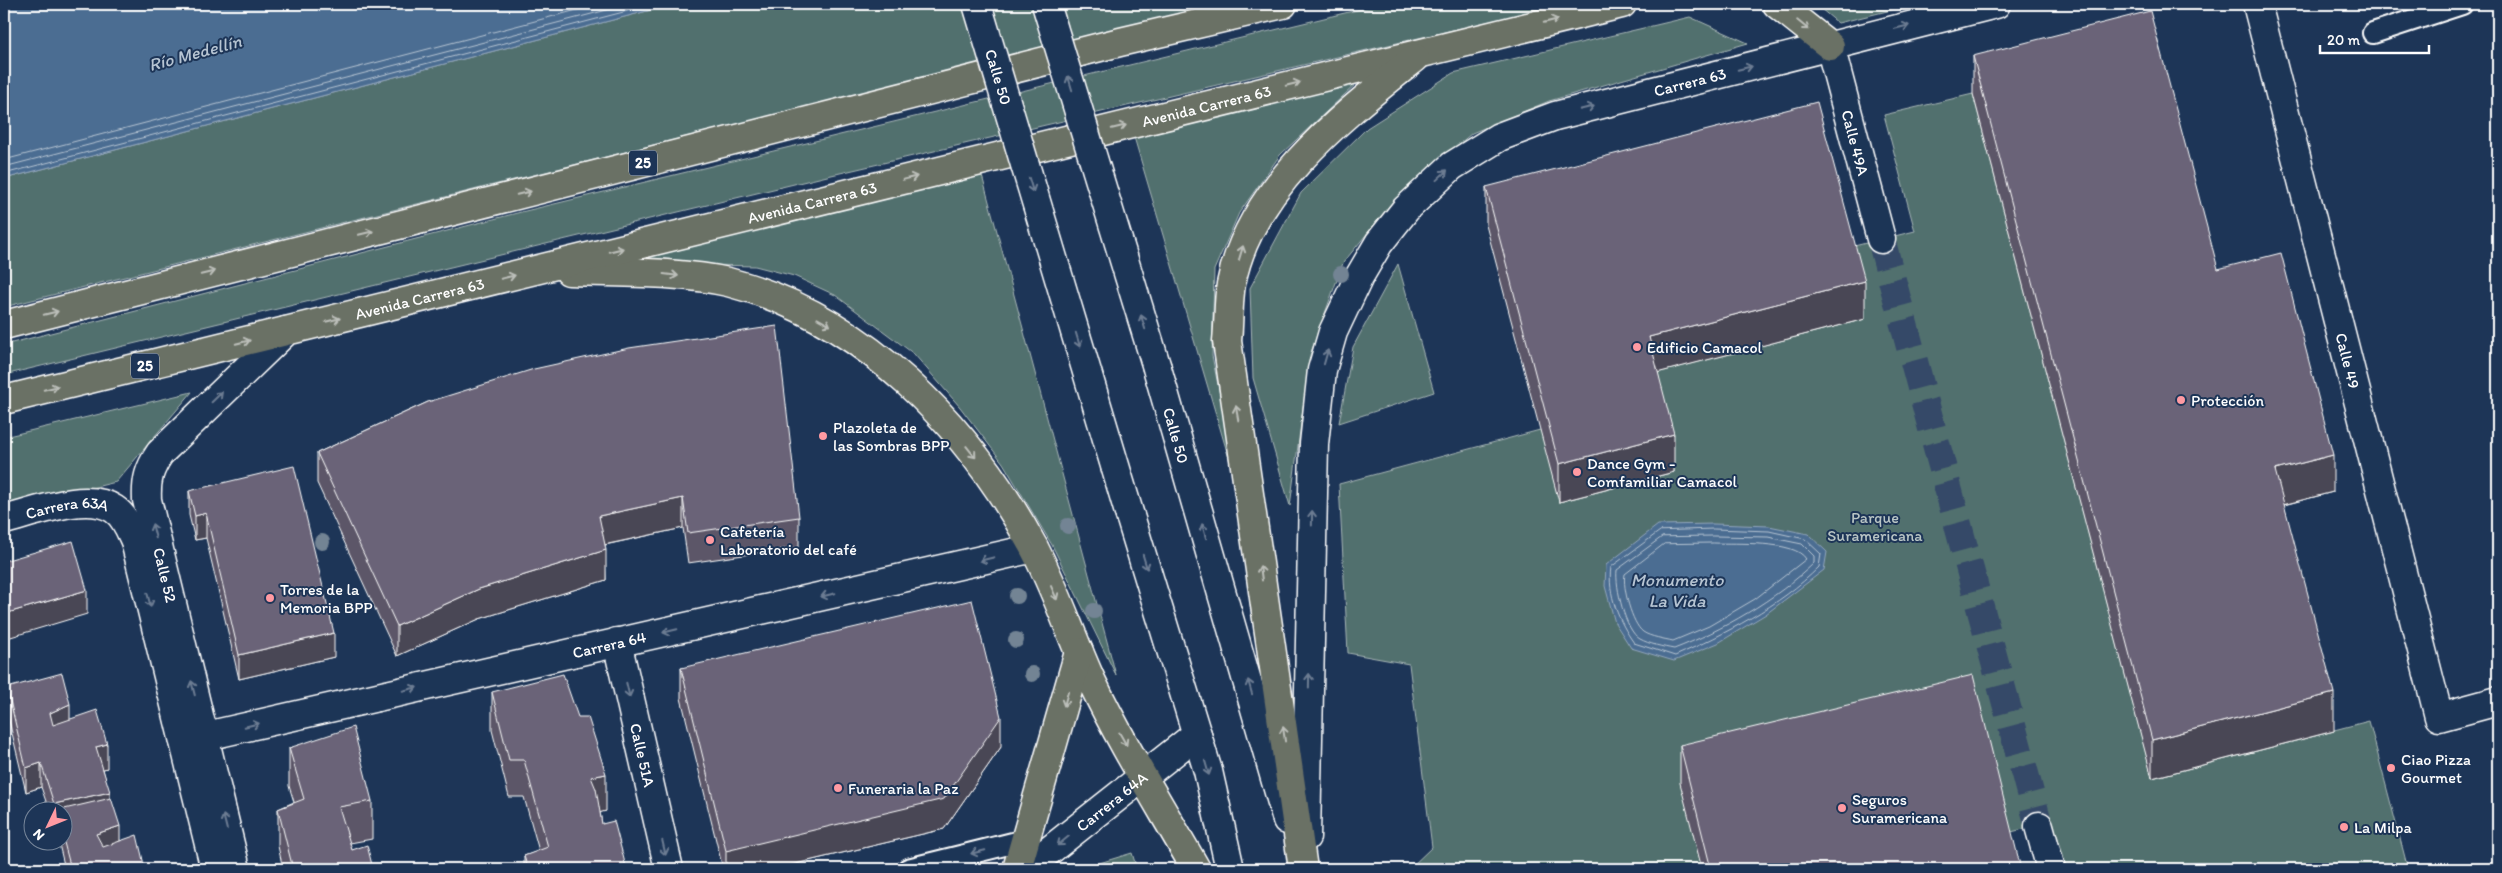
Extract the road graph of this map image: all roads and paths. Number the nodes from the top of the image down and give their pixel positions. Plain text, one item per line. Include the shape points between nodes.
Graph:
1 (977, 4) edge
2 (1046, 4) edge
3 (1283, 4) edge
4 (1622, 4) edge
5 (1778, 4) edge
6 (1996, 4) edge
7 (2257, 4) edge
8 (2462, 4) edge
9 (2373, 33) dead end
10 (1830, 46) junction
11 (1422, 52) junction
12 (1882, 239) tunnel mouth
13 (535, 270) junction
14 (4, 325) edge
15 (286, 331) junction
16 (4, 400) edge
17 (4, 520) edge
18 (125, 520) joint
19 (1034, 548) junction
20 (617, 642) junction
21 (1079, 652) junction
22 (2498, 701) edge
23 (1197, 734) junction
24 (194, 738) junction
25 (1144, 776) junction
26 (2039, 826) tunnel mouth
27 (1025, 840) junction
28 (215, 869) edge
29 (236, 869) edge
30 (669, 869) edge
31 (908, 869) edge
32 (1017, 869) edge
33 (1026, 869) edge
34 (1196, 869) edge
35 (1230, 869) edge
36 (1303, 869) edge
37 (2050, 869) edge

1 -> 23 street, Calle 50, bridge
36 -> 2 street, Calle 50, bridge via 1157,368
14 -> 3 highway, 25 via 1120,42
11 -> 4 highway, Avenida Carrera 63 / 25
5 -> 10 highway
10 -> 6 street, Carrera 63
7 - 22 street, Calle 49 via 2440,717
8 - 9 lane
10 - 12 street, Calle 49A
36 -> 10 street, Carrera 63 via 1314,444 1322,370 1333,332 1378,242 1406,209 1452,166 1499,137 1555,116
13 -> 11 highway, Avenida Carrera 63 / 25
36 -> 11 highway via 1227,341 1232,284 1245,240 1270,198 1304,154
15 -> 13 highway, Avenida Carrera 63 / 25
13 -> 19 highway via 662,274 727,282 785,301 843,333 901,376 940,414 1001,493
16 -> 15 highway, Avenida Carrera 63 / 25
24 -> 15 street, Calle 52 via 147,500 146,481 160,453
17 - 18 street, Carrera 63A via 78,502 114,508
18 -> 24 street, Calle 52 via 135,541
19 -> 20 street, Carrera 64
19 -> 21 highway
24 -> 20 street, Carrera 64
20 -> 30 street, Calle 51A
21 -> 25 highway
21 -> 27 highway
23 - 25 street, Carrera 64A
23 -> 35 street, Calle 50 via 1221,821
24 - 28 street, Calle 52
29 -> 24 street, Calle 52
25 -> 33 street, Carrera 64A
25 - 34 highway
26 - 37 street
27 -> 31 lane
27 - 32 highway

